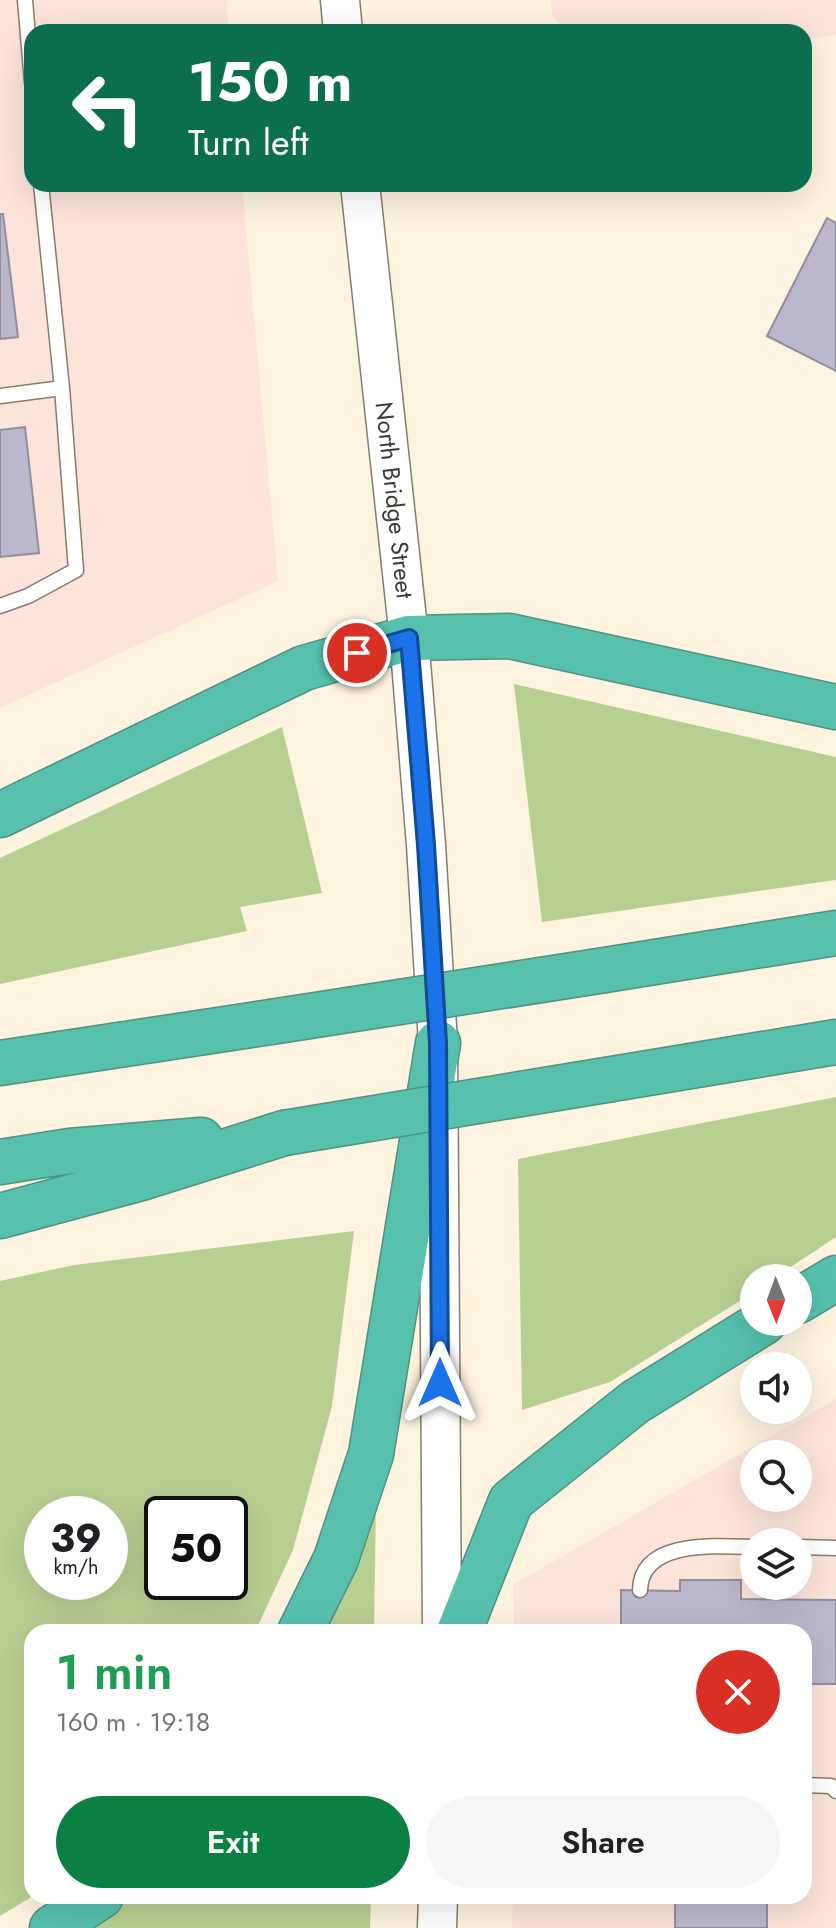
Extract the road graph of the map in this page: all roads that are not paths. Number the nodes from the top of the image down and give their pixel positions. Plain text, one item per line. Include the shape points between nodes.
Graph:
1 (25, 0) edge
2 (340, 0) edge
3 (27, 24) edge
4 (342, 24) edge
5 (42, 192) edge
6 (361, 192) edge
7 (62, 388) junction
8 (0, 396) edge
9 (0, 606) edge
10 (409, 638) junction
11 (836, 707) edge
12 (0, 815) edge
13 (836, 933) edge
14 (836, 1042) edge
15 (438, 1043) junction
16 (0, 1063) edge
17 (284, 1133) junction
18 (0, 1162) edge
19 (0, 1216) edge
20 (836, 1278) edge
21 (812, 1293) edge
22 (741, 1336) edge
23 (740, 1547) edge
24 (812, 1547) edge
25 (836, 1548) edge
26 (640, 1590) dead end
27 (304, 1624) edge
28 (442, 1624) edge
29 (462, 1624) edge
30 (812, 1785) edge
31 (836, 1791) edge
32 (89, 1904) edge
33 (438, 1904) edge
34 (52, 1928) edge
35 (437, 1928) edge

1 - 3 lane
2 - 4 main road
5 - 7 lane
6 - 10 main road, North Bridge Street
7 - 8 lane
7 - 9 lane via 76,570
10 - 11 highway via 509,636
10 - 12 highway via 304,668
10 - 15 main road, North Bridge Street
13 - 16 highway, bridge
14 - 17 highway, bridge
15 - 27 highway via 371,1454 336,1559
15 - 28 main road, North Bridge Street
17 - 18 highway
17 - 19 highway
20 - 21 highway
22 - 29 highway via 635,1402 511,1501
23 - 26 lane via 683,1549 663,1556 647,1565
24 - 25 lane
30 - 31 lane
32 - 34 highway
33 - 35 main road

